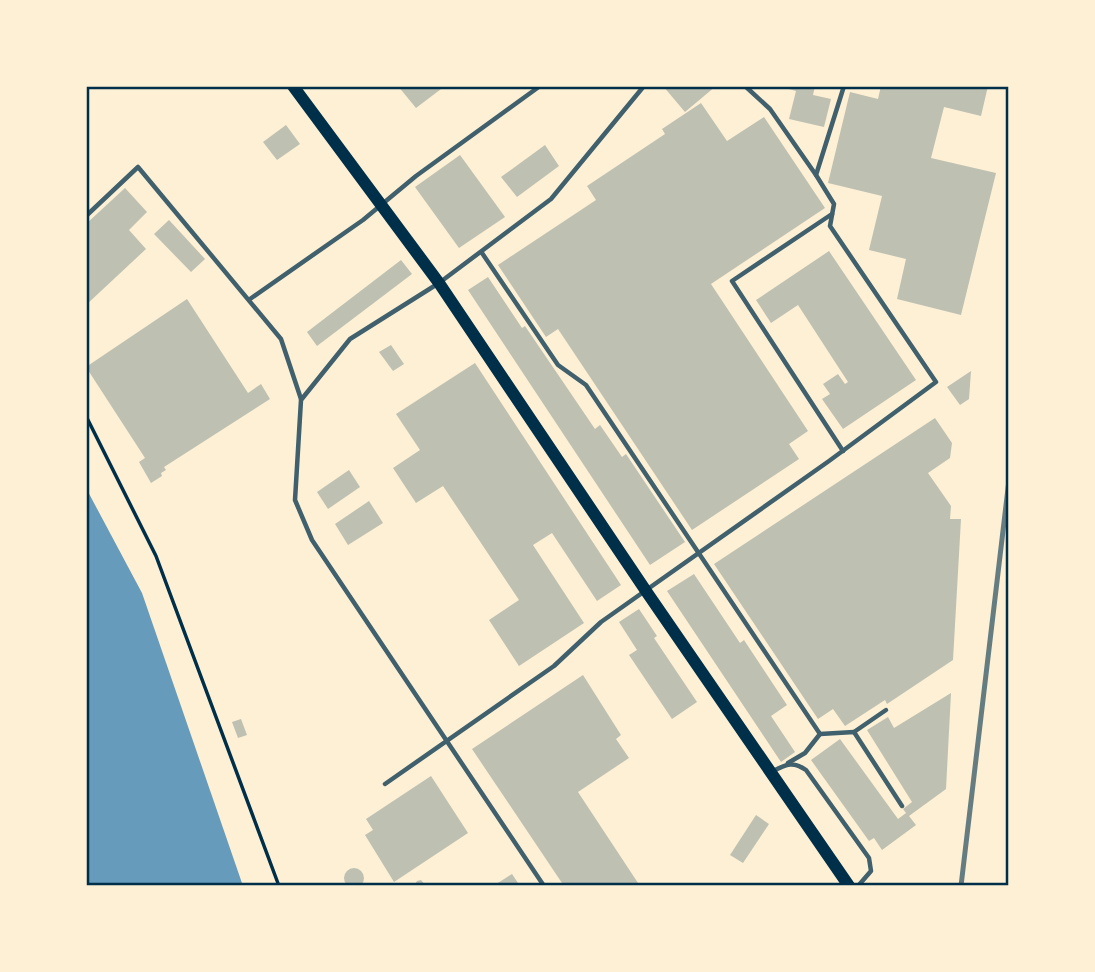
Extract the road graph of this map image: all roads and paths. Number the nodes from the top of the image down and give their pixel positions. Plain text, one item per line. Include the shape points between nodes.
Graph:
1 (293, 86) edge
2 (540, 86) edge
3 (644, 86) edge
4 (746, 86) edge
5 (844, 86) edge
6 (816, 175) junction
7 (381, 204) junction
8 (832, 214) junction
9 (86, 216) edge
10 (482, 253) junction
11 (439, 283) junction
12 (250, 299) junction
13 (301, 400) junction
14 (86, 416) edge
15 (843, 451) junction
16 (700, 553) junction
17 (646, 591) junction
18 (886, 710) dead end
19 (854, 732) junction
20 (820, 734) junction
21 (448, 740) junction
22 (788, 764) junction
23 (769, 773) junction
24 (385, 784) dead end
25 (902, 806) dead end
26 (279, 886) edge
27 (544, 886) edge
28 (849, 886) edge
29 (858, 886) edge

1 - 7 main road
2 - 7 lane
3 - 10 lane via 551,199
4 - 6 lane via 770,109
5 - 6 lane
6 - 8 lane via 834,204
7 - 11 main road
7 - 12 lane
8 - 15 lane via 830,226 936,382
8 - 15 lane via 732,281
9 - 12 lane via 138,167
10 - 11 lane
10 - 16 lane via 558,365 586,384
11 - 13 lane via 350,339
11 - 17 main road
12 - 13 lane via 281,339
13 - 21 lane via 295,500 312,540
14 - 26 path via 156,556
15 - 16 lane
16 - 17 lane
16 - 20 lane
17 - 21 lane via 601,622 554,666
17 - 23 main road
18 - 19 lane
19 - 20 lane
19 - 25 lane
20 - 22 lane
21 - 24 lane
21 - 27 lane
22 - 23 lane
22 - 29 lane via 806,770 869,858 871,871
23 - 28 main road

